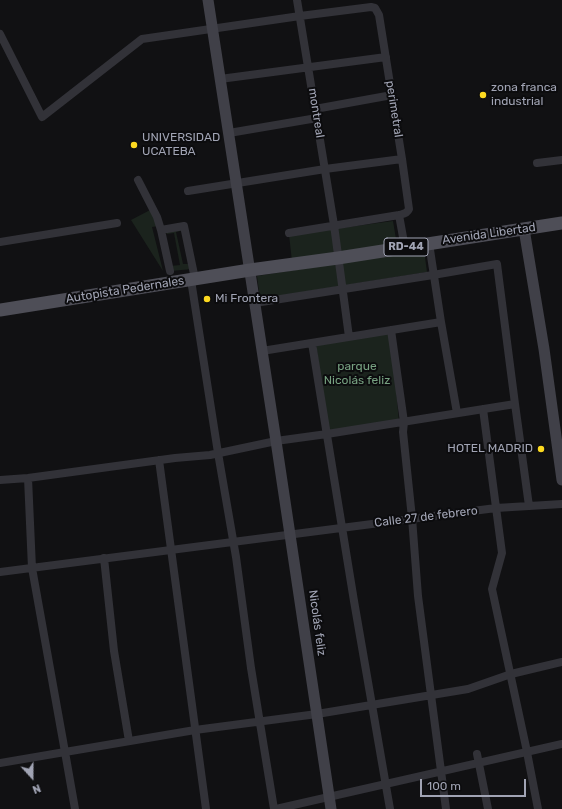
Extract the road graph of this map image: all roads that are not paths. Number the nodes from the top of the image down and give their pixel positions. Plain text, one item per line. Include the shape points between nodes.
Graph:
1 (208, 0) edge
2 (298, 0) edge
3 (300, 16) junction
4 (213, 28) junction
5 (0, 34) edge
6 (386, 57) junction
7 (308, 67) junction
8 (220, 80) junction
9 (392, 95) junction
10 (315, 109) junction
11 (317, 118) junction
12 (229, 133) junction
13 (402, 159) junction
14 (562, 160) edge
15 (537, 163) dead end
16 (325, 169) junction
17 (138, 180) dead end
18 (236, 183) junction
19 (188, 191) dead end
20 (399, 215) junction
21 (117, 223) dead end
22 (562, 223) edge
23 (334, 225) junction
24 (161, 230) junction
25 (524, 230) junction
26 (289, 233) dead end
27 (0, 242) edge
28 (429, 243) junction
29 (405, 248) junction
30 (338, 258) junction
31 (250, 270) junction
32 (170, 271) dead end
33 (433, 275) junction
34 (193, 280) junction
35 (342, 289) junction
36 (255, 303) junction
37 (0, 310) edge
38 (441, 322) junction
39 (391, 330) junction
40 (349, 337) junction
41 (312, 343) junction
42 (262, 351) junction
43 (515, 404) junction
44 (483, 409) junction
45 (457, 413) junction
46 (404, 422) junction
47 (326, 434) junction
48 (276, 441) junction
49 (218, 453) junction
50 (159, 460) junction
51 (561, 462) edge
52 (28, 478) junction
53 (0, 480) edge
54 (562, 480) edge
55 (562, 504) edge
56 (528, 506) junction
57 (496, 508) junction
58 (412, 518) junction
59 (342, 527) junction
60 (290, 534) junction
61 (233, 541) junction
62 (170, 549) junction
63 (104, 558) junction
64 (32, 568) junction
65 (0, 572) edge
66 (562, 662) edge
67 (511, 674) junction
68 (431, 696) junction
69 (372, 705) junction
70 (317, 714) junction
71 (260, 722) junction
72 (195, 730) junction
73 (129, 741) junction
74 (562, 744) edge
75 (65, 752) junction
76 (527, 752) junction
77 (477, 754) dead end
78 (0, 763) edge
79 (479, 763) junction
80 (441, 772) junction
81 (386, 784) junction
82 (329, 797) junction
83 (75, 809) edge
84 (206, 809) edge
85 (275, 809) edge
86 (331, 809) edge
87 (390, 809) edge
88 (446, 809) edge
89 (488, 809) edge
90 (538, 809) edge

1 - 4 main road, Nicolás feliz
2 - 3 street, montreal
3 - 4 street
3 - 6 street, perimetral via 375,8 379,15
3 - 7 street, montreal
4 - 5 street via 142,39 42,117
4 - 8 main road, Nicolás feliz
6 - 7 street
6 - 9 street, perimetral
7 - 8 street
7 - 10 street, montreal
8 - 12 main road, Nicolás feliz
9 - 10 street
9 - 13 street, perimetral
10 - 11 street, montreal
11 - 12 street
11 - 16 street, montreal
12 - 18 main road, Nicolás feliz
13 - 16 street
13 - 20 street, perimetral via 409,209 407,213
14 - 15 street
16 - 18 street
16 - 23 street, montreal
17 - 24 street
18 - 19 street
18 - 31 main road, Nicolás feliz
20 - 23 street
20 - 29 street
21 - 27 street
22 - 25 main road, Avenida Libertad / RD-44
23 - 26 street
23 - 30 street, montreal
24 - 32 street
24 - 34 street via 184,226
25 - 28 main road, Avenida Libertad / RD-44
25 - 51 main road
28 - 29 main road, Avenida Libertad / RD-44
28 - 33 street
29 - 30 main road, Avenida Libertad / RD-44
30 - 31 main road, Avenida Libertad / RD-44
30 - 35 street, montreal
31 - 34 main road, Autopista Pedernales
31 - 36 main road, Nicolás feliz
33 - 35 street
33 - 38 street
33 - 43 street via 497,264
34 - 37 main road, Autopista Pedernales
34 - 49 street
35 - 36 street
35 - 40 street, montreal
36 - 42 main road, Nicolás feliz
38 - 39 street
38 - 45 street
39 - 40 street
39 - 46 street
40 - 41 street
41 - 42 street
41 - 47 street
42 - 48 main road, Nicolás feliz
43 - 44 street
43 - 56 street
44 - 45 street
44 - 57 street
45 - 46 street
46 - 47 street
46 - 58 street
47 - 48 street
47 - 59 street
48 - 49 street
48 - 60 main road, Nicolás feliz
49 - 50 street
49 - 61 street
50 - 52 street
50 - 62 street
51 - 54 main road
52 - 53 street
52 - 64 street
55 - 56 street, Calle 27 de febrero
56 - 57 street, Calle 27 de febrero
57 - 58 street, Calle 27 de febrero
57 - 67 street via 502,553 492,589
58 - 59 street, Calle 27 de febrero
58 - 68 street via 418,596
59 - 60 street, Calle 27 de febrero
59 - 69 street
60 - 61 street, Calle 27 de febrero
60 - 70 main road, Nicolás feliz
61 - 62 street, Calle 27 de febrero
61 - 71 street
62 - 63 street, Calle 27 de febrero
62 - 72 street
63 - 64 street, Calle 27 de febrero
63 - 73 street via 114,651
64 - 65 street, Calle 27 de febrero
64 - 75 street
66 - 67 street
67 - 68 street via 468,689
67 - 76 street
68 - 69 street
68 - 80 street
69 - 70 street
69 - 81 street
70 - 71 street
70 - 82 main road, Nicolás feliz
71 - 72 street
71 - 85 street
72 - 73 street
72 - 84 street
73 - 75 street
74 - 76 street
75 - 78 street
75 - 83 street
76 - 79 street
76 - 90 street
77 - 79 street
79 - 80 street
79 - 89 street
80 - 81 street
80 - 88 street
81 - 82 street
81 - 87 street
82 - 85 street
82 - 86 main road, Nicolás feliz

